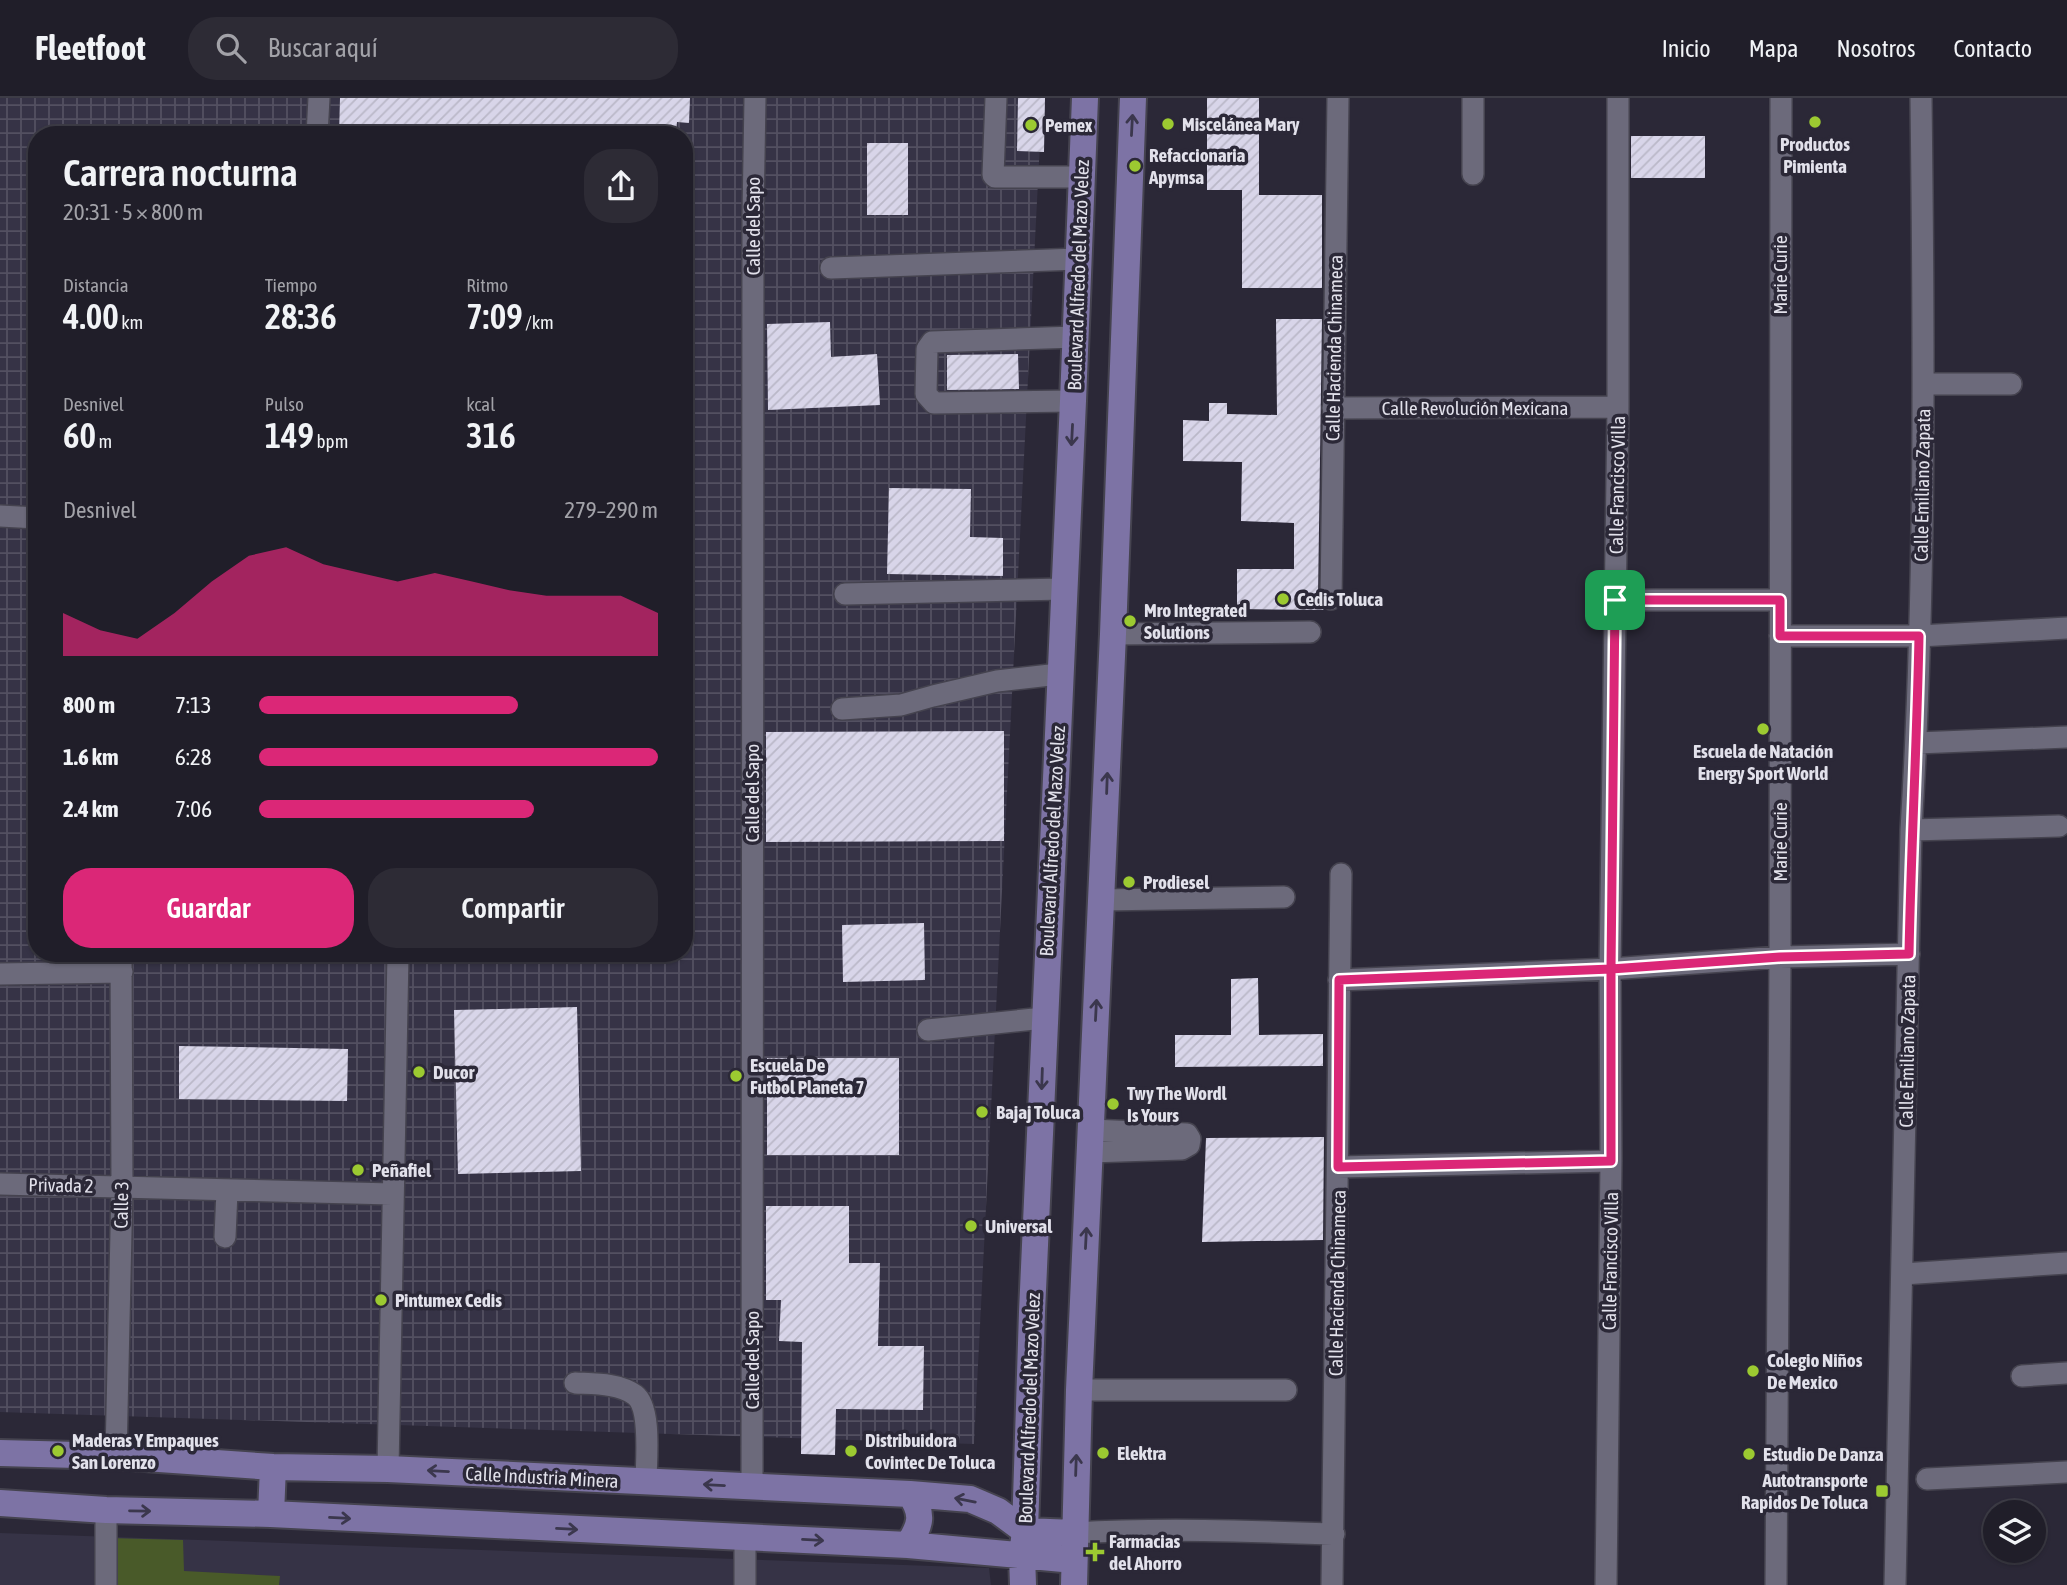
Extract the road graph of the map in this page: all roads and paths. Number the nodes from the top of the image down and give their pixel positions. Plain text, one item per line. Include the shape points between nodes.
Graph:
1 (319, 98) edge
2 (755, 98) edge
3 (996, 98) edge
4 (1085, 98) edge
5 (1133, 98) edge
6 (1338, 98) edge
7 (1473, 98) edge
8 (1618, 98) edge
9 (1780, 98) edge
10 (1921, 98) edge
11 (317, 126) edge
12 (1474, 174) dead end
13 (1080, 177) junction
14 (1078, 259) junction
15 (831, 268) dead end
16 (1075, 337) junction
17 (1924, 384) junction
18 (2011, 384) dead end
19 (1073, 401) junction
20 (1618, 407) junction
21 (1333, 408) junction
22 (0, 516) edge
23 (28, 518) edge
24 (1063, 589) junction
25 (845, 594) dead end
26 (1331, 599) dead end
27 (1615, 600) junction
28 (1780, 600) junction
29 (2067, 628) edge
30 (1310, 632) dead end
31 (1113, 634) junction
32 (1780, 636) junction
33 (1919, 636) junction
34 (1059, 674) junction
35 (842, 709) dead end
36 (2067, 737) edge
37 (1917, 743) junction
38 (2059, 826) dead end
39 (1911, 830) junction
40 (1341, 874) dead end
41 (1284, 897) dead end
42 (1102, 900) junction
43 (1909, 954) junction
44 (1780, 957) junction
45 (398, 962) edge
46 (122, 963) edge
47 (1611, 969) junction
48 (0, 974) edge
49 (1339, 980) junction
50 (1044, 1018) junction
51 (928, 1030) dead end
52 (1611, 1161) junction
53 (1338, 1167) junction
54 (0, 1184) edge
55 (122, 1187) junction
56 (227, 1191) junction
57 (392, 1194) junction
58 (225, 1237) dead end
59 (2067, 1263) edge
60 (1903, 1274) junction
61 (2067, 1373) edge
62 (2022, 1376) dead end
63 (575, 1383) dead end
64 (1079, 1390) junction
65 (1286, 1390) dead end
66 (0, 1453) edge
67 (116, 1456) junction
68 (273, 1467) junction
69 (388, 1469) junction
70 (2067, 1472) edge
71 (1927, 1479) dead end
72 (646, 1482) junction
73 (752, 1487) junction
74 (910, 1494) junction
75 (0, 1503) edge
76 (106, 1510) junction
77 (271, 1514) junction
78 (1074, 1533) junction
79 (1334, 1534) junction
80 (745, 1537) junction
81 (1023, 1543) junction
82 (908, 1545) junction
83 (1074, 1572) edge
84 (106, 1585) edge
85 (745, 1585) edge
86 (1023, 1585) edge
87 (1332, 1585) edge
88 (1606, 1585) edge
89 (1776, 1585) edge
90 (1895, 1585) edge

1 - 11 street
2 - 73 street, Calle del Sapo
3 - 13 street via 995,177
4 - 13 main road, Boulevard Alfredo del Mazo Velez
31 -> 5 main road
6 - 21 street, Calle Hacienda Chinameca
7 - 12 street
8 - 20 street, Calle Francisco Villa
9 - 28 street, Marie Curie
10 - 17 street, Calle Emiliano Zapata
13 - 14 main road, Boulevard Alfredo del Mazo Velez
14 - 15 street
14 - 16 main road, Boulevard Alfredo del Mazo Velez
16 - 19 main road, Boulevard Alfredo del Mazo Velez
16 - 19 street via 932,342 927,349 926,394 934,403
17 - 18 street
17 - 33 street, Calle Emiliano Zapata
19 -> 24 main road, Boulevard Alfredo del Mazo Velez
20 - 21 street, Calle Revolución Mexicana
20 - 27 street, Calle Francisco Villa
21 - 26 street, Calle Hacienda Chinameca
22 - 23 street
24 - 25 street
24 - 34 main road, Boulevard Alfredo del Mazo Velez
27 - 28 street
27 - 47 street, Calle Francisco Villa
28 - 32 street, Marie Curie
29 - 33 street
30 - 31 street
42 -> 31 main road
32 - 33 street
32 - 44 street, Marie Curie
33 - 37 street, Calle Emiliano Zapata
34 - 35 street via 997,681 901,705
34 - 50 main road, Boulevard Alfredo del Mazo Velez
36 - 37 street
37 - 39 street, Calle Emiliano Zapata
38 - 39 street
39 - 43 street, Calle Emiliano Zapata
40 - 49 street, Calle Hacienda Chinameca
41 - 42 street
64 -> 42 main road
43 - 44 street
43 - 60 street, Calle Emiliano Zapata
44 - 47 street
44 - 89 street, Marie Curie
45 - 57 street
46 - 48 street
46 - 55 street, Calle 3
47 - 49 street
47 - 52 street, Calle Francisco Villa
49 - 53 street, Calle Hacienda Chinameca
50 - 51 street
50 -> 81 main road, Boulevard Alfredo del Mazo Velez
52 - 53 street
52 - 88 street, Calle Francisco Villa
53 - 79 street, Calle Hacienda Chinameca
54 - 55 street, Privada 2
55 - 56 street, Privada 2
55 - 67 street, Calle 3
56 - 57 street, Privada 2
56 - 58 street
57 - 69 street
59 - 60 street
60 - 90 street, Calle Emiliano Zapata
61 - 62 street
63 - 72 street via 620,1388 636,1396 646,1425
64 - 65 street
78 -> 64 main road
66 - 67 main road, Calle Industria Minera
67 - 68 main road, Calle Industria Minera
68 - 69 main road, Calle Industria Minera
68 - 77 main road
72 -> 69 main road, Calle Industria Minera
70 - 71 street
73 -> 72 main road, Calle Industria Minera
73 - 74 main road, Calle Industria Minera
81 -> 74 main road, Calle Industria Minera via 998,1511 970,1499
74 - 82 main road via 919,1517 918,1530
75 - 76 main road
76 -> 77 main road
76 - 84 street
77 -> 80 main road
78 - 79 street
78 - 81 main road
78 - 83 main road
79 - 87 street, Calle Hacienda Chinameca
80 -> 82 main road
80 - 85 street
81 - 82 main road
81 - 83 main road
81 - 86 main road, Boulevard Alfredo del Mazo Velez

